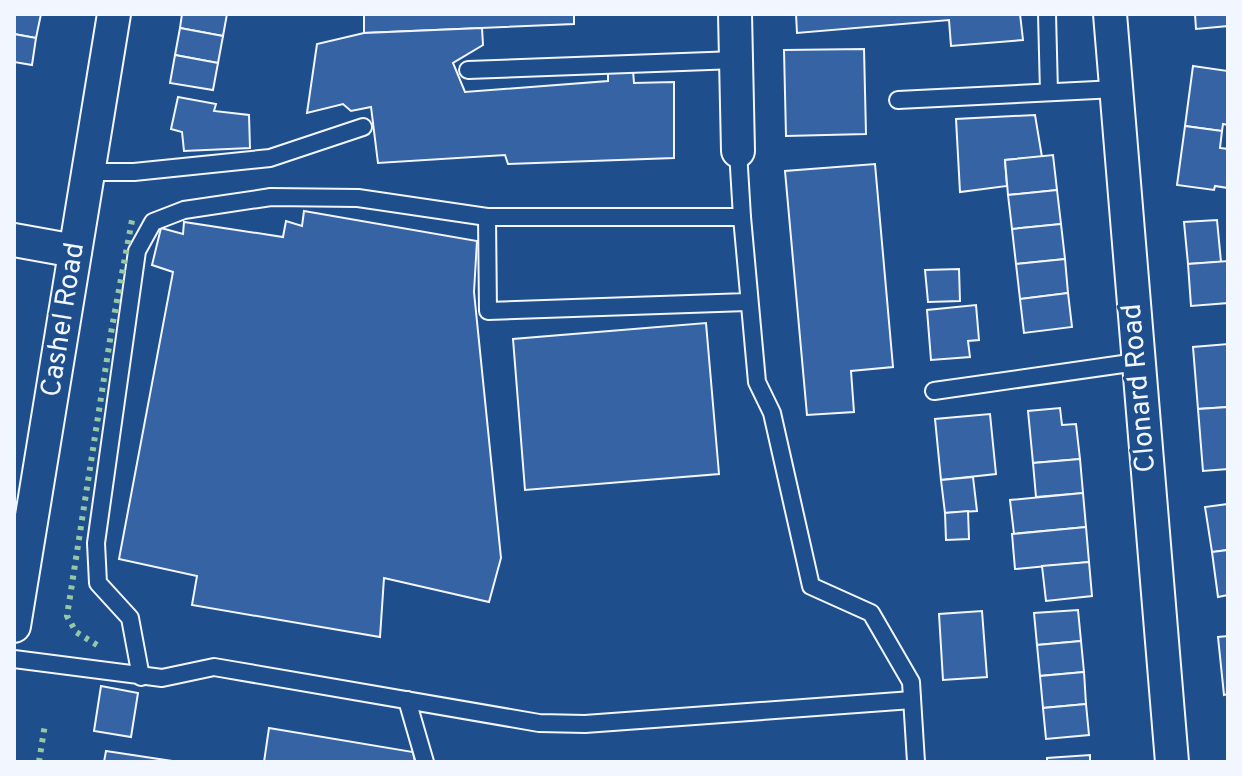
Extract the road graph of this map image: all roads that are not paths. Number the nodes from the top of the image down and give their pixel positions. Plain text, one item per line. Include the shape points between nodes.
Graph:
1 (114, 14) edge
2 (735, 14) edge
3 (1047, 14) edge
4 (1110, 14) edge
5 (736, 60) junction
6 (468, 70) dead end
7 (1116, 89) junction
8 (1049, 92) junction
9 (898, 100) dead end
10 (363, 127) dead end
11 (738, 151) joint
12 (88, 172) junction
13 (487, 217) junction
14 (742, 217) junction
15 (14, 240) edge
16 (75, 251) junction
17 (747, 302) junction
18 (1137, 362) junction
19 (934, 391) dead end
20 (14, 626) edge
21 (14, 659) edge
22 (141, 677) junction
23 (407, 700) junction
24 (912, 700) junction
25 (425, 762) edge
26 (916, 762) edge
27 (1172, 762) edge

1 - 12 street, Cashel Road
2 - 5 street
3 - 8 lane
4 - 7 street, Clonard Road
5 - 6 lane
5 - 11 street
7 - 8 lane
7 - 18 street, Clonard Road
8 - 9 lane
10 - 12 lane via 270,158
11 - 14 lane
12 - 16 street, Cashel Road
13 - 14 lane
13 - 17 lane via 488,311
13 - 22 lane via 358,198 271,197 184,210 153,222 137,251 96,543 98,583 130,618
14 - 17 lane
15 - 16 street
16 - 20 street, Cashel Road
17 - 24 lane via 757,382 772,413 811,586 871,613 911,682
18 - 19 lane
18 - 27 street, Clonard Road
21 - 22 lane
22 - 23 lane via 214,667
23 - 24 lane via 539,723 585,724
23 - 25 lane
24 - 26 lane

